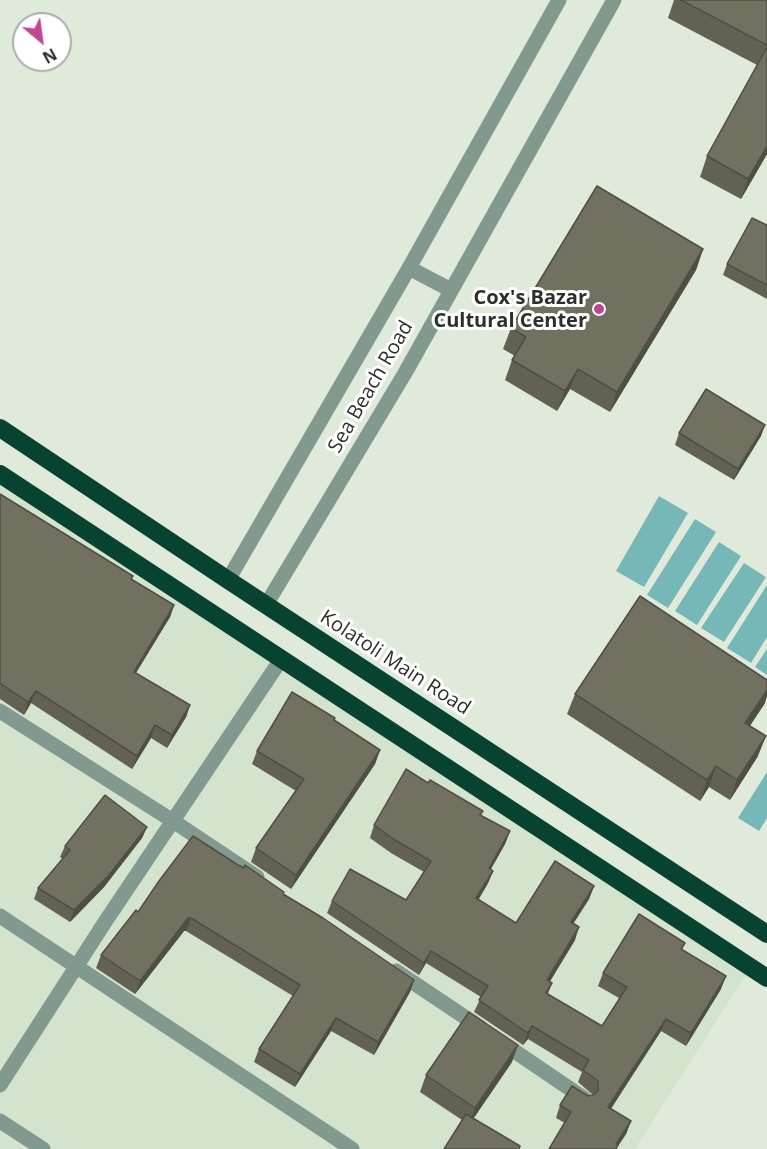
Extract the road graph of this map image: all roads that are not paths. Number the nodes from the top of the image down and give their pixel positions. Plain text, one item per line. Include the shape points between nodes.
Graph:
1 (560, 0) edge
2 (614, 0) edge
3 (409, 268) junction
4 (451, 290) junction
5 (0, 428) edge
6 (0, 474) edge
7 (228, 580) junction
8 (266, 605) junction
9 (282, 658) junction
10 (0, 711) edge
11 (173, 821) junction
12 (271, 887) edge
13 (0, 916) edge
14 (767, 934) edge
15 (379, 960) edge
16 (75, 967) junction
17 (767, 978) edge
18 (0, 1085) edge
19 (585, 1098) edge
20 (0, 1121) edge
21 (43, 1149) edge
22 (352, 1149) edge

1 - 3 street, Sea Beach Road
2 - 4 street, Sea Beach Road
3 - 4 street
3 - 7 street, Sea Beach Road
4 - 8 street, Sea Beach Road
5 - 7 highway, Kolatoli Main Road
6 - 9 highway
7 - 8 highway, Kolatoli Main Road
8 - 14 highway, Kolatoli Main Road
9 - 11 street
9 - 17 highway
10 - 11 street
11 - 12 street
11 - 16 street
13 - 16 street
15 - 19 street
16 - 18 street
16 - 22 street
20 - 21 street

